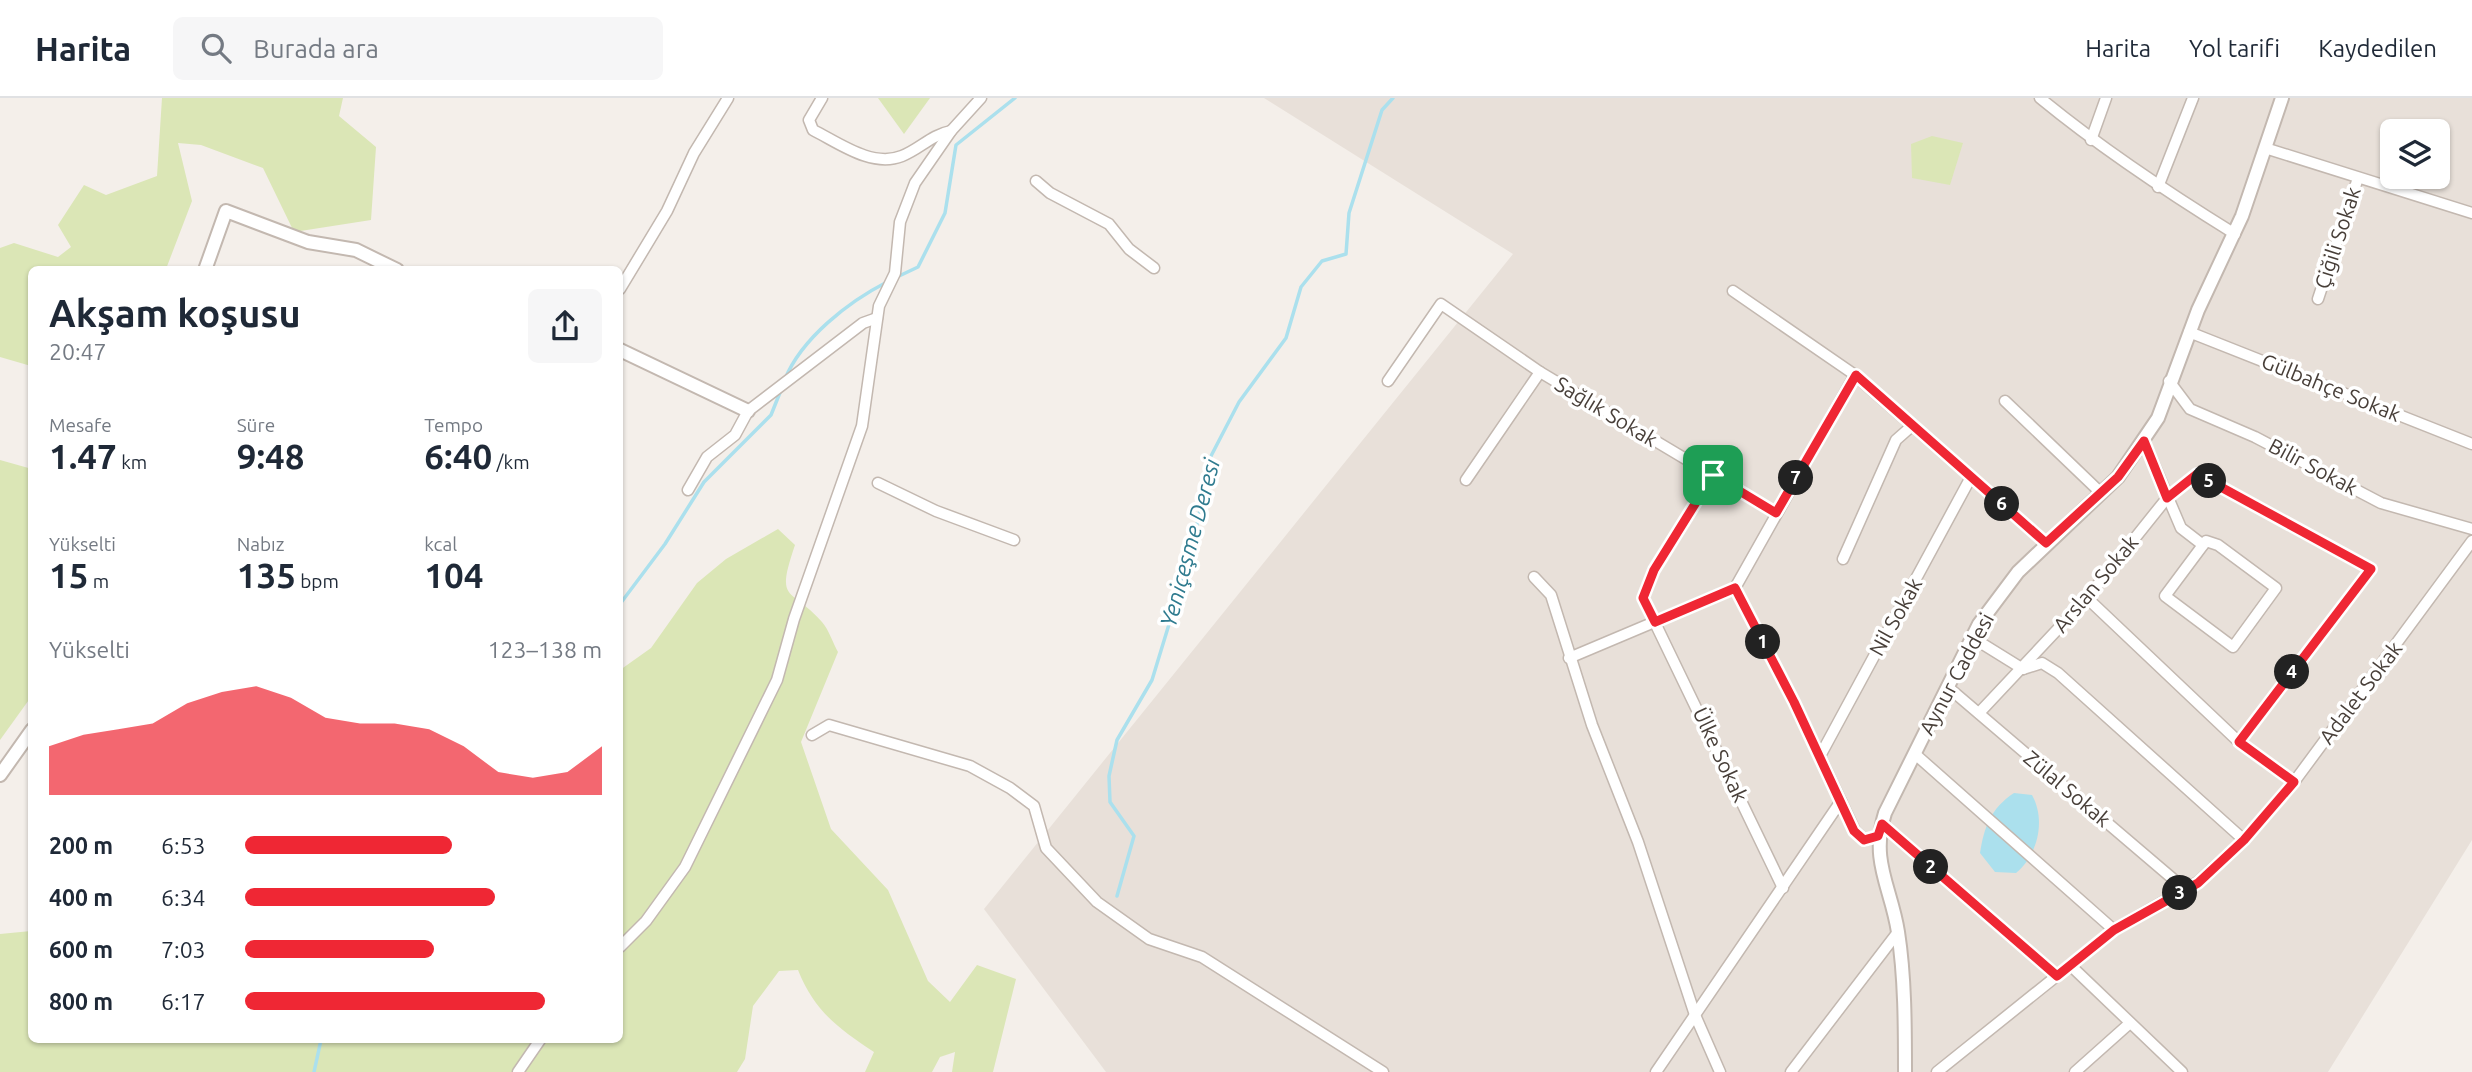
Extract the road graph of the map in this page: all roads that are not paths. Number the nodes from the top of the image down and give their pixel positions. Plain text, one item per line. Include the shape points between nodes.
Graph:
1 (729, 98) edge
2 (821, 98) edge
3 (981, 98) edge
4 (2040, 98) edge
5 (2106, 98) edge
6 (2193, 98) edge
7 (2282, 98) edge
8 (951, 131) junction
9 (2091, 140) junction
10 (2265, 148) junction
11 (2358, 178) junction
12 (1036, 181) dead end
13 (2158, 187) junction
14 (2472, 213) edge
15 (2235, 234) junction
16 (206, 266) edge
17 (389, 266) edge
18 (1154, 268) dead end
19 (623, 284) edge
20 (1733, 291) dead end
21 (2318, 299) dead end
22 (877, 318) junction
23 (2189, 332) junction
24 (623, 352) edge
25 (1540, 372) junction
26 (1856, 375) junction
27 (1388, 381) dead end
28 (2169, 381) junction
29 (2005, 401) dead end
30 (748, 411) junction
31 (1913, 425) junction
32 (2144, 441) junction
33 (2472, 444) edge
34 (1713, 475) junction
35 (1971, 477) junction
36 (1466, 480) dead end
37 (878, 483) dead end
38 (688, 490) dead end
39 (2101, 493) junction
40 (2167, 498) junction
41 (1776, 513) junction
42 (2472, 529) edge
43 (1014, 540) dead end
44 (2472, 541) edge
45 (2046, 543) junction
46 (2203, 545) junction
47 (1843, 558) dead end
48 (1534, 577) dead end
49 (1735, 588) junction
50 (2088, 598) junction
51 (1655, 622) junction
52 (1973, 638) junction
53 (1569, 658) junction
54 (2023, 669) junction
55 (1949, 688) junction
56 (1979, 713) junction
57 (812, 735) dead end
58 (28, 736) edge
59 (2239, 742) junction
60 (1915, 754) junction
61 (1820, 756) junction
62 (0, 775) edge
63 (2294, 782) junction
64 (1841, 801) junction
65 (1880, 830) junction
66 (2244, 840) junction
67 (1783, 888) junction
68 (2186, 890) junction
69 (2114, 930) junction
70 (1898, 932) junction
71 (623, 944) edge
72 (2070, 965) junction
73 (2057, 976) junction
74 (1695, 1015) junction
75 (2130, 1023) junction
76 (538, 1043) edge
77 (517, 1072) edge
78 (1384, 1072) edge
79 (1656, 1072) edge
80 (1720, 1072) edge
81 (1791, 1072) edge
82 (1905, 1072) edge
83 (1937, 1072) edge
84 (2075, 1072) edge
85 (2182, 1072) edge

1 - 19 street
2 - 8 street via 809,120 813,130 881,160 902,156
3 - 8 street
4 - 9 street
5 - 9 street
6 - 13 street
7 - 10 street, Aynur Caddesi
8 - 22 street via 915,183 900,222 895,273
9 - 13 street
10 - 11 street
10 - 15 street, Aynur Caddesi
11 - 14 street
11 - 21 street, Çiğili Sokak
12 - 18 street via 1109,224 1129,249
13 - 15 street
15 - 23 street, Aynur Caddesi
16 - 17 street via 226,211 308,242 356,250
20 - 26 street
22 - 30 street via 863,323
22 - 71 street via 862,426 777,680 685,867
23 - 28 street, Aynur Caddesi
23 - 33 street, Gülbahçe Sokak
24 - 30 street
25 - 27 street, Sağlık Sokak via 1441,304
25 - 34 street, Sağlık Sokak
25 - 36 street
26 - 31 street
26 - 41 street
28 - 32 street, Aynur Caddesi via 2158,418
28 - 42 street, Bilir Sokak via 2190,409 2255,437 2381,503
29 - 39 street
30 - 38 street via 735,435 707,457
31 - 35 street
31 - 47 street via 1896,440
32 - 39 street, Aynur Caddesi
32 - 40 street
34 - 41 street, Sağlık Sokak
34 - 51 street, Ülke Sokak via 1654,570 1643,598
35 - 45 street
35 - 61 street, Nil Sokak
37 - 43 street
39 - 45 street, Aynur Caddesi
40 - 46 street via 2181,528
40 - 50 street, Arslan Sokak
40 - 59 street, Arslan Sokak via 2197,474 2371,569
41 - 49 street
44 - 63 street, Adalet Sokak
45 - 52 street, Aynur Caddesi via 2018,572
46 - 46 street via 2165,596 2233,647 2276,588 2218,545 2206,541
48 - 53 street via 1551,595
49 - 51 street
49 - 61 street
50 - 54 street, Arslan Sokak
50 - 59 street
51 - 53 street
51 - 67 street, Ülke Sokak
52 - 54 street
52 - 55 street, Aynur Caddesi
53 - 74 street via 1638,842
54 - 56 street, Arslan Sokak
54 - 66 street via 2042,663 2058,673
55 - 56 street, Zülal Sokak
55 - 60 street, Aynur Caddesi
56 - 68 street, Zülal Sokak
57 - 78 street via 829,725 862,732 970,766 1010,789 1034,806 1046,848 1097,902 1149,939 1202,957
58 - 62 street
59 - 63 street
60 - 65 street, Aynur Caddesi
60 - 69 street
61 - 64 street
63 - 66 street, Adalet Sokak
64 - 65 street via 1854,831 1864,840
64 - 67 street
65 - 70 street, Aynur Caddesi via 1880,868
65 - 73 street
66 - 68 street, Adalet Sokak
67 - 74 street
68 - 69 street, Adalet Sokak
69 - 72 street, Adalet Sokak
70 - 81 street
70 - 82 street, Aynur Caddesi
72 - 73 street, Adalet Sokak
72 - 75 street
73 - 83 street, Adalet Sokak
74 - 79 street
74 - 80 street
75 - 84 street
75 - 85 street
76 - 77 street

